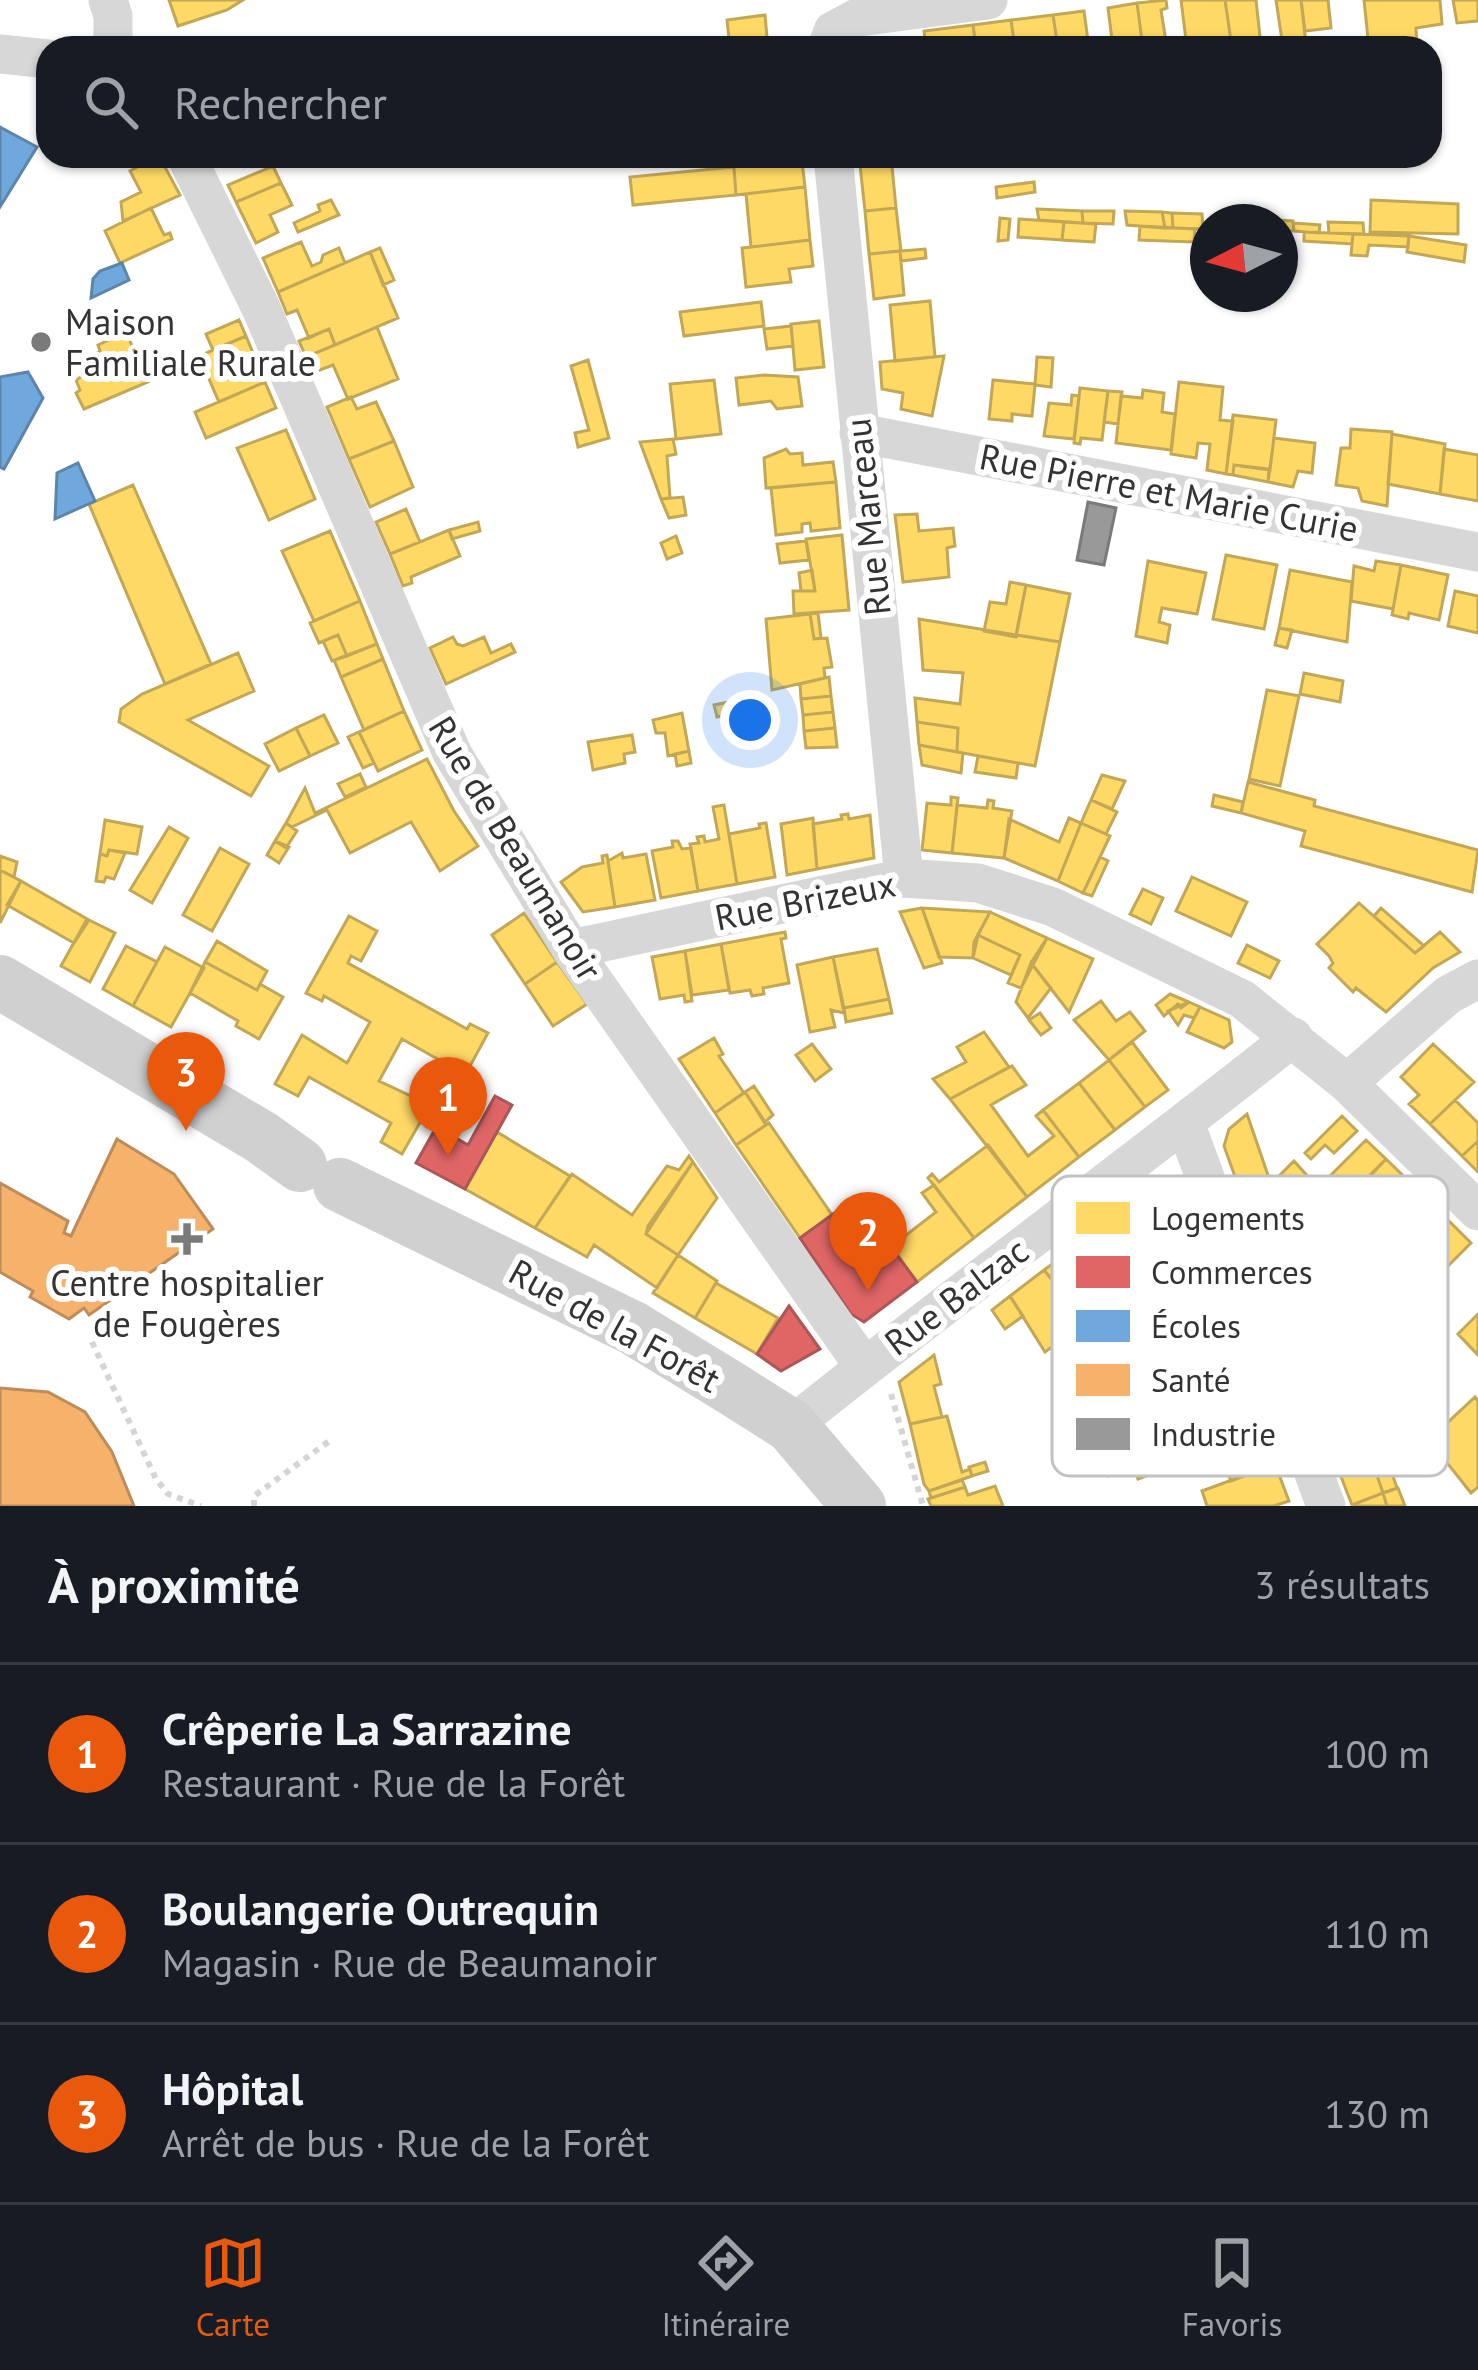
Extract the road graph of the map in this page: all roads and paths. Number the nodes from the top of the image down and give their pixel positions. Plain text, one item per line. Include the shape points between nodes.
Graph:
1 (108, 0) edge
2 (988, 0) edge
3 (112, 36) edge
4 (831, 36) edge
5 (0, 54) edge
6 (36, 58) edge
7 (192, 168) edge
8 (834, 168) edge
9 (859, 433) junction
10 (1478, 552) edge
11 (904, 878) junction
12 (571, 949) junction
13 (1478, 979) edge
14 (0, 982) edge
15 (1293, 1037) junction
16 (1347, 1083) junction
17 (1185, 1123) junction
18 (1115, 1176) edge
19 (1205, 1176) edge
20 (1442, 1176) edge
21 (1448, 1182) edge
22 (1478, 1211) edge
23 (1052, 1223) edge
24 (92, 1342) dead end
25 (872, 1359) junction
26 (791, 1426) junction
27 (332, 1439) dead end
28 (1315, 1476) edge
29 (201, 1506) edge
30 (254, 1506) edge
31 (859, 1506) edge
32 (923, 1506) edge
33 (1326, 1506) edge

1 - 3 street
2 - 4 street via 859,16
5 - 6 street
7 - 12 street, Rue de Beaumanoir via 452,753
8 - 9 street, Rue Marceau
9 - 10 street, Rue Pierre et Marie Curie
9 - 11 street, Rue Marceau
11 - 12 street, Rue Brizeux
11 - 15 street, Rue Brizeux via 978,883 1053,907 1242,999
12 - 25 street, Rue de Beaumanoir
13 - 16 street via 1448,995
14 - 26 main road, Rue de la Forêt via 320,1175 633,1328
15 - 16 street, Rue Brizeux
15 - 17 street, Rue Balzac
16 - 20 street, Rue Brizeux
17 - 18 street, Rue Balzac
17 - 19 street
21 - 22 street, Rue Brizeux
23 - 25 street, Rue Balzac
24 - 29 path via 156,1479 168,1494
25 - 26 street, Rue Balzac
25 - 32 path
26 - 31 main road, Rue de la Forêt
27 - 30 path via 254,1496
28 - 33 street

